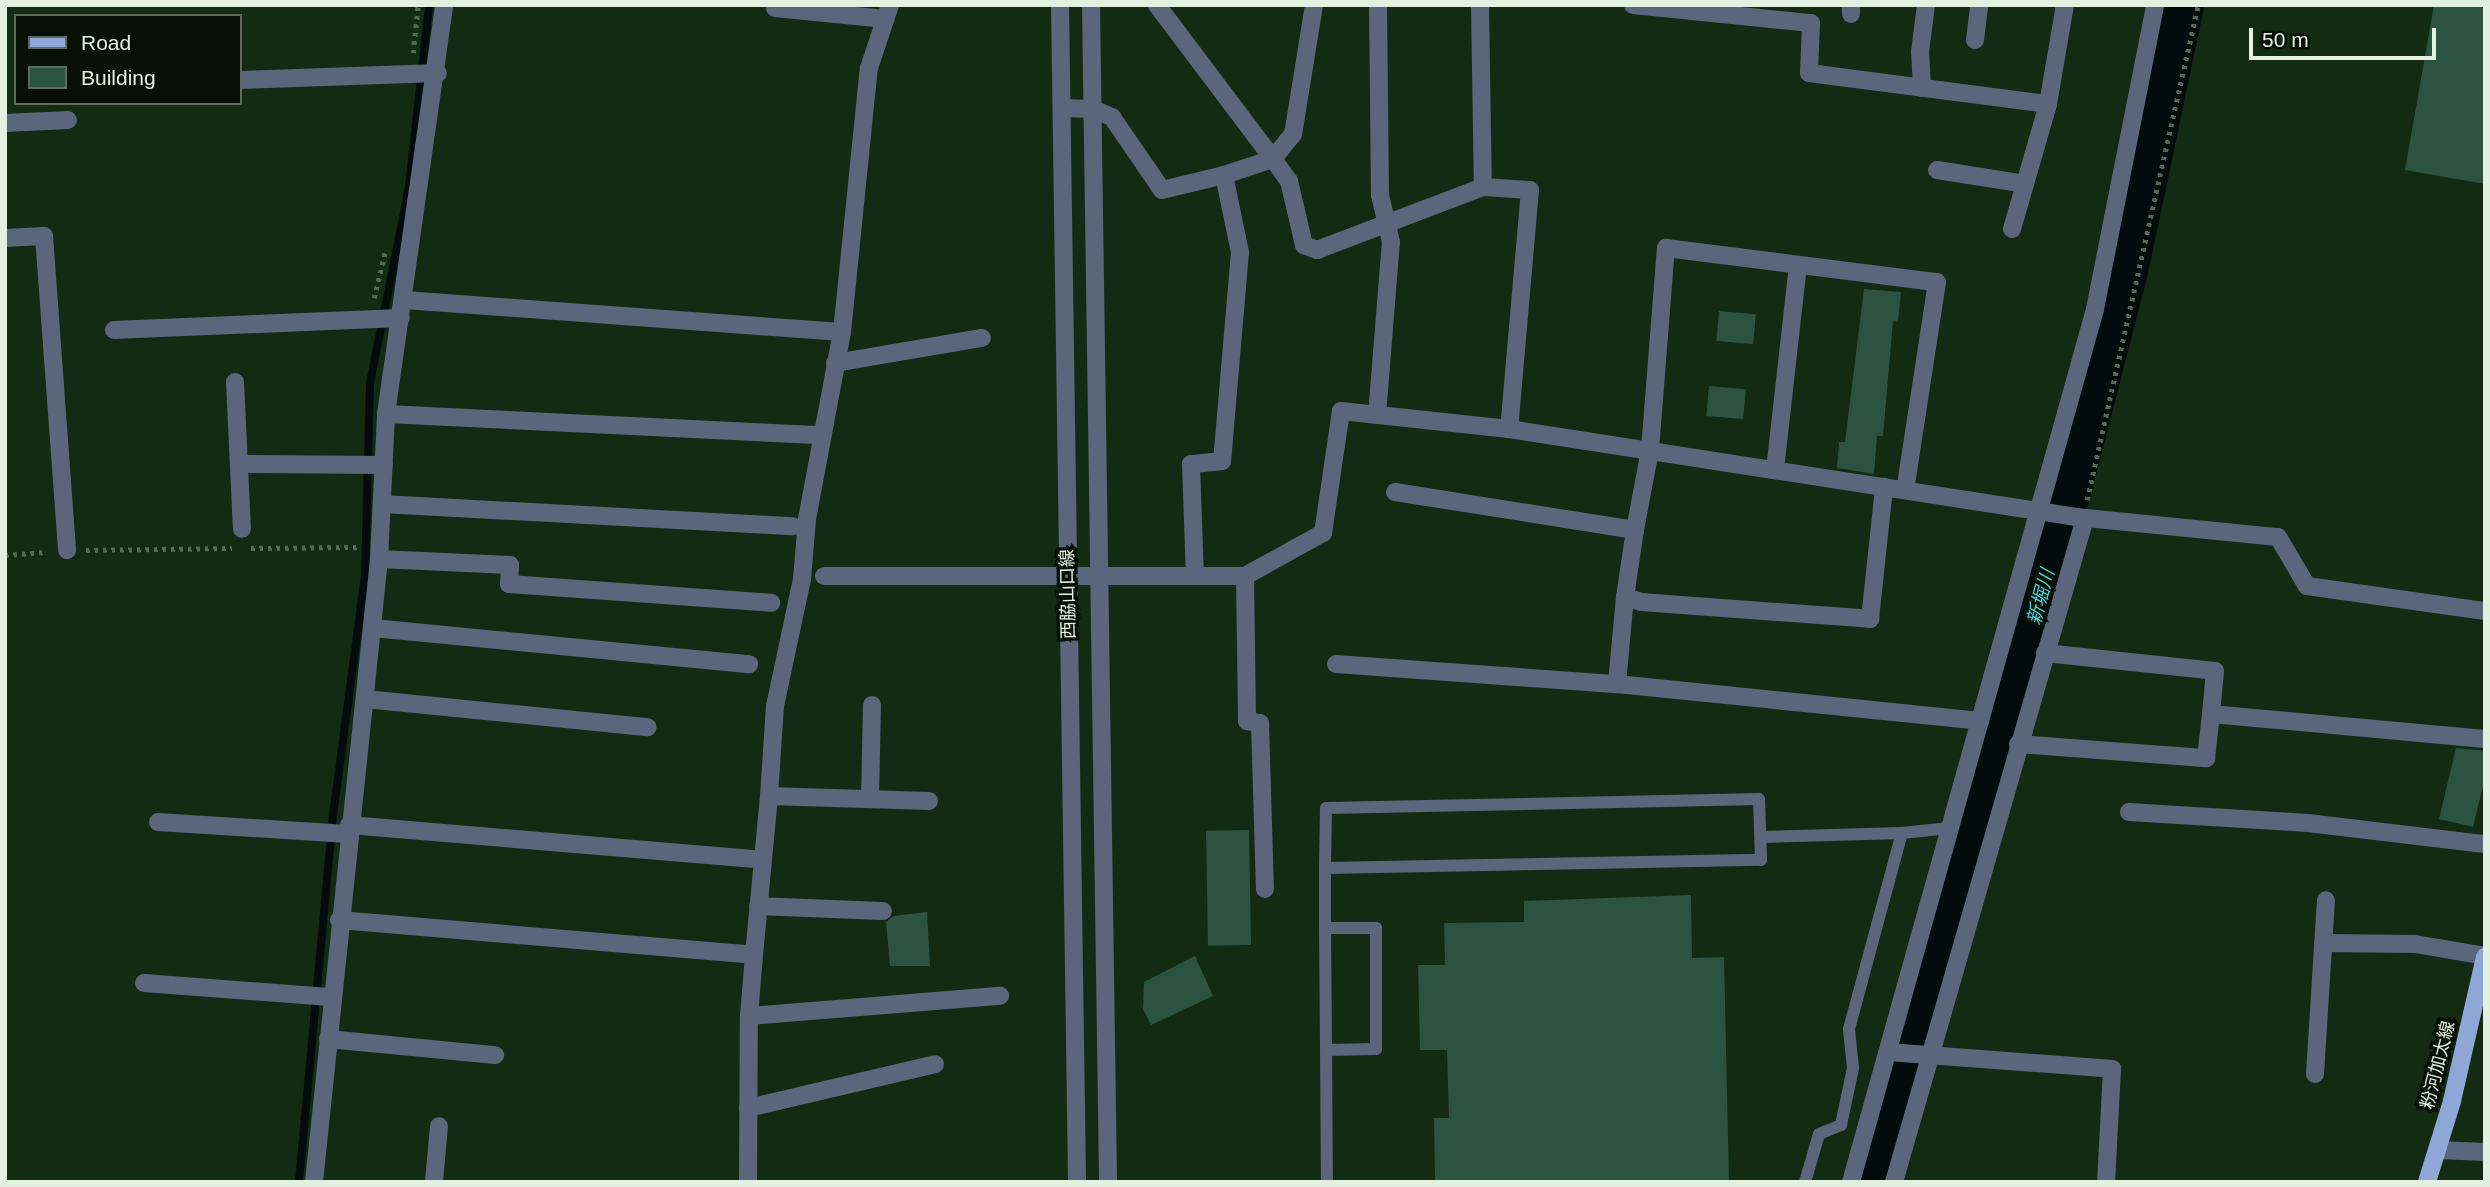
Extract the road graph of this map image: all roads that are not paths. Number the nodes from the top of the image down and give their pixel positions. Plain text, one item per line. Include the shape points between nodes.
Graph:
1 (444, 5) edge
2 (1060, 5) edge
3 (1091, 5) edge
4 (1157, 5) edge
5 (1314, 5) edge
6 (1378, 5) edge
7 (1480, 5) edge
8 (1633, 5) edge
9 (1926, 5) edge
10 (1979, 5) edge
11 (2065, 5) edge
12 (2155, 5) edge
13 (775, 8) dead end
14 (1708, 9) edge
15 (887, 12) edge
16 (1975, 40) dead end
17 (427, 72) junction
18 (242, 80) edge
19 (1922, 88) junction
20 (2048, 104) junction
21 (1063, 108) junction
22 (1093, 109) junction
23 (68, 120) dead end
24 (5, 123) edge
25 (1273, 159) junction
26 (1937, 170) dead end
27 (1224, 174) junction
28 (2025, 184) junction
29 (1483, 187) junction
30 (1387, 223) junction
31 (2012, 229) dead end
32 (5, 238) edge
33 (1798, 265) junction
34 (405, 300) junction
35 (388, 318) junction
36 (114, 330) dead end
37 (842, 332) junction
38 (982, 338) dead end
39 (835, 363) junction
40 (235, 383) dead end
41 (386, 414) junction
42 (1377, 415) junction
43 (1509, 429) junction
44 (821, 435) junction
45 (1650, 450) junction
46 (239, 464) junction
47 (384, 465) junction
48 (1774, 470) junction
49 (1884, 487) junction
50 (1905, 490) junction
51 (1395, 492) dead end
52 (382, 503) junction
53 (2043, 512) junction
54 (2081, 517) junction
55 (792, 526) dead end
56 (242, 529) dead end
57 (1635, 530) junction
58 (67, 550) road end
59 (379, 559) junction
60 (824, 576) dead end
61 (1068, 576) junction
62 (1099, 576) junction
63 (1195, 576) junction
64 (1245, 576) junction
65 (1625, 597) junction
66 (771, 604) dead end
67 (2485, 611) edge
68 (373, 628) junction
69 (2045, 653) junction
70 (749, 664) dead end
71 (1336, 664) dead end
72 (1617, 684) junction
73 (365, 699) junction
74 (872, 705) dead end
75 (2211, 715) junction
76 (1980, 720) junction
77 (648, 727) dead end
78 (2485, 739) edge
79 (2018, 744) junction
80 (769, 796) junction
81 (870, 799) junction
82 (929, 801) dead end
83 (2129, 812) dead end
84 (158, 822) dead end
85 (1950, 828) junction
86 (345, 831) junction
87 (1902, 833) junction
88 (1760, 837) junction
89 (2485, 844) edge
90 (762, 860) junction
91 (1325, 868) junction
92 (1265, 889) dead end
93 (2326, 900) dead end
94 (758, 906) junction
95 (883, 911) dead end
96 (339, 920) junction
97 (1325, 928) junction
98 (2323, 943) junction
99 (754, 955) junction
100 (2485, 956) edge
101 (144, 983) dead end
102 (317, 996) junction
103 (1000, 996) dead end
104 (749, 1016) junction
105 (328, 1039) junction
106 (1326, 1050) junction
107 (1888, 1052) junction
108 (1929, 1054) junction
109 (495, 1055) dead end
110 (935, 1065) dead end
111 (2315, 1074) dead end
112 (748, 1108) junction
113 (439, 1126) dead end
114 (2437, 1150) junction
115 (2485, 1152) edge
116 (314, 1182) edge
117 (434, 1182) edge
118 (748, 1182) edge
119 (1077, 1182) edge
120 (1108, 1182) edge
121 (1327, 1182) edge
122 (1805, 1182) edge
123 (1851, 1182) edge
124 (1894, 1182) edge
125 (2106, 1182) edge
126 (2427, 1182) edge

1 - 17 street
2 - 21 street, 西脇山口線
3 - 22 street, 西脇山口線
4 - 25 street
5 - 25 street via 1293,134
6 - 30 street via 1380,195
7 - 29 street
8 - 14 street
9 - 19 street via 1920,52
10 - 16 street
11 - 20 street
12 - 53 street via 2095,309
13 - 15 street
14 - 19 street via 1811,23 1809,73
15 - 37 street via 869,68
17 - 18 street
17 - 34 street
19 - 20 street
20 - 28 street
21 - 22 street
21 - 61 street, 西脇山口線
22 - 27 street via 1112,117 1162,190
22 - 62 street, 西脇山口線
23 - 24 street
25 - 27 street
25 - 30 street via 1289,181 1304,245 1317,250
26 - 28 street
27 - 63 street via 1240,252 1222,461 1191,464
28 - 31 street
29 - 30 street
29 - 43 street via 1530,190
30 - 42 street via 1391,242
32 - 58 street via 44,236
33 - 45 street via 1666,248
33 - 48 street
33 - 50 street via 1937,282
34 - 35 street
34 - 37 street
35 - 36 street
35 - 41 street
37 - 39 street
38 - 39 street
39 - 44 street
40 - 46 street
41 - 44 street
41 - 47 street
42 - 43 street
42 - 64 street via 1341,411 1323,533
43 - 45 street
44 - 80 street via 802,579 775,706
45 - 48 street
45 - 57 street
46 - 47 street
46 - 56 street
47 - 52 street
48 - 49 street
49 - 50 street
49 - 65 street via 1870,619
50 - 53 street
51 - 57 street
52 - 55 street
52 - 59 street
53 - 54 street
53 - 76 street
54 - 67 street via 2278,537 2307,586
54 - 69 street
57 - 65 street
59 - 66 street via 510,565 509,584
59 - 68 street
60 - 61 street
61 - 62 street
61 - 119 street, 西脇山口線
62 - 63 street
62 - 120 street, 西脇山口線
63 - 64 street
64 - 92 street via 1247,721 1260,723
65 - 72 street
68 - 70 street
68 - 73 street
69 - 75 street via 2215,671
69 - 79 street
71 - 72 street
72 - 76 street
73 - 77 street
73 - 86 street
74 - 81 street
75 - 78 street
75 - 79 street via 2206,758
76 - 85 street
79 - 108 street
80 - 81 street
80 - 90 street
81 - 82 street
83 - 89 street via 2308,823
84 - 86 street
85 - 87 lane
85 - 107 street
86 - 90 street
86 - 96 street
87 - 88 lane
87 - 122 lane via 1849,1029 1853,1068 1841,1125 1819,1134
88 - 91 lane via 1761,860
88 - 91 lane via 1759,799 1326,808
90 - 94 street
91 - 97 lane
93 - 98 street
94 - 95 street
94 - 99 street
96 - 99 street
96 - 102 street
97 - 106 lane
97 - 106 lane via 1376,928 1377,1049
98 - 100 street via 2415,944
98 - 111 street
99 - 104 street
100 - 114 main road, 粉河加太線
101 - 102 street
102 - 105 street
103 - 104 street
104 - 112 street
105 - 109 street
105 - 116 street
106 - 121 lane
107 - 108 street
107 - 123 street
108 - 124 street
108 - 125 street via 2112,1069
110 - 112 street
112 - 118 street
113 - 117 street
114 - 115 street
114 - 126 main road, 粉河加太線

